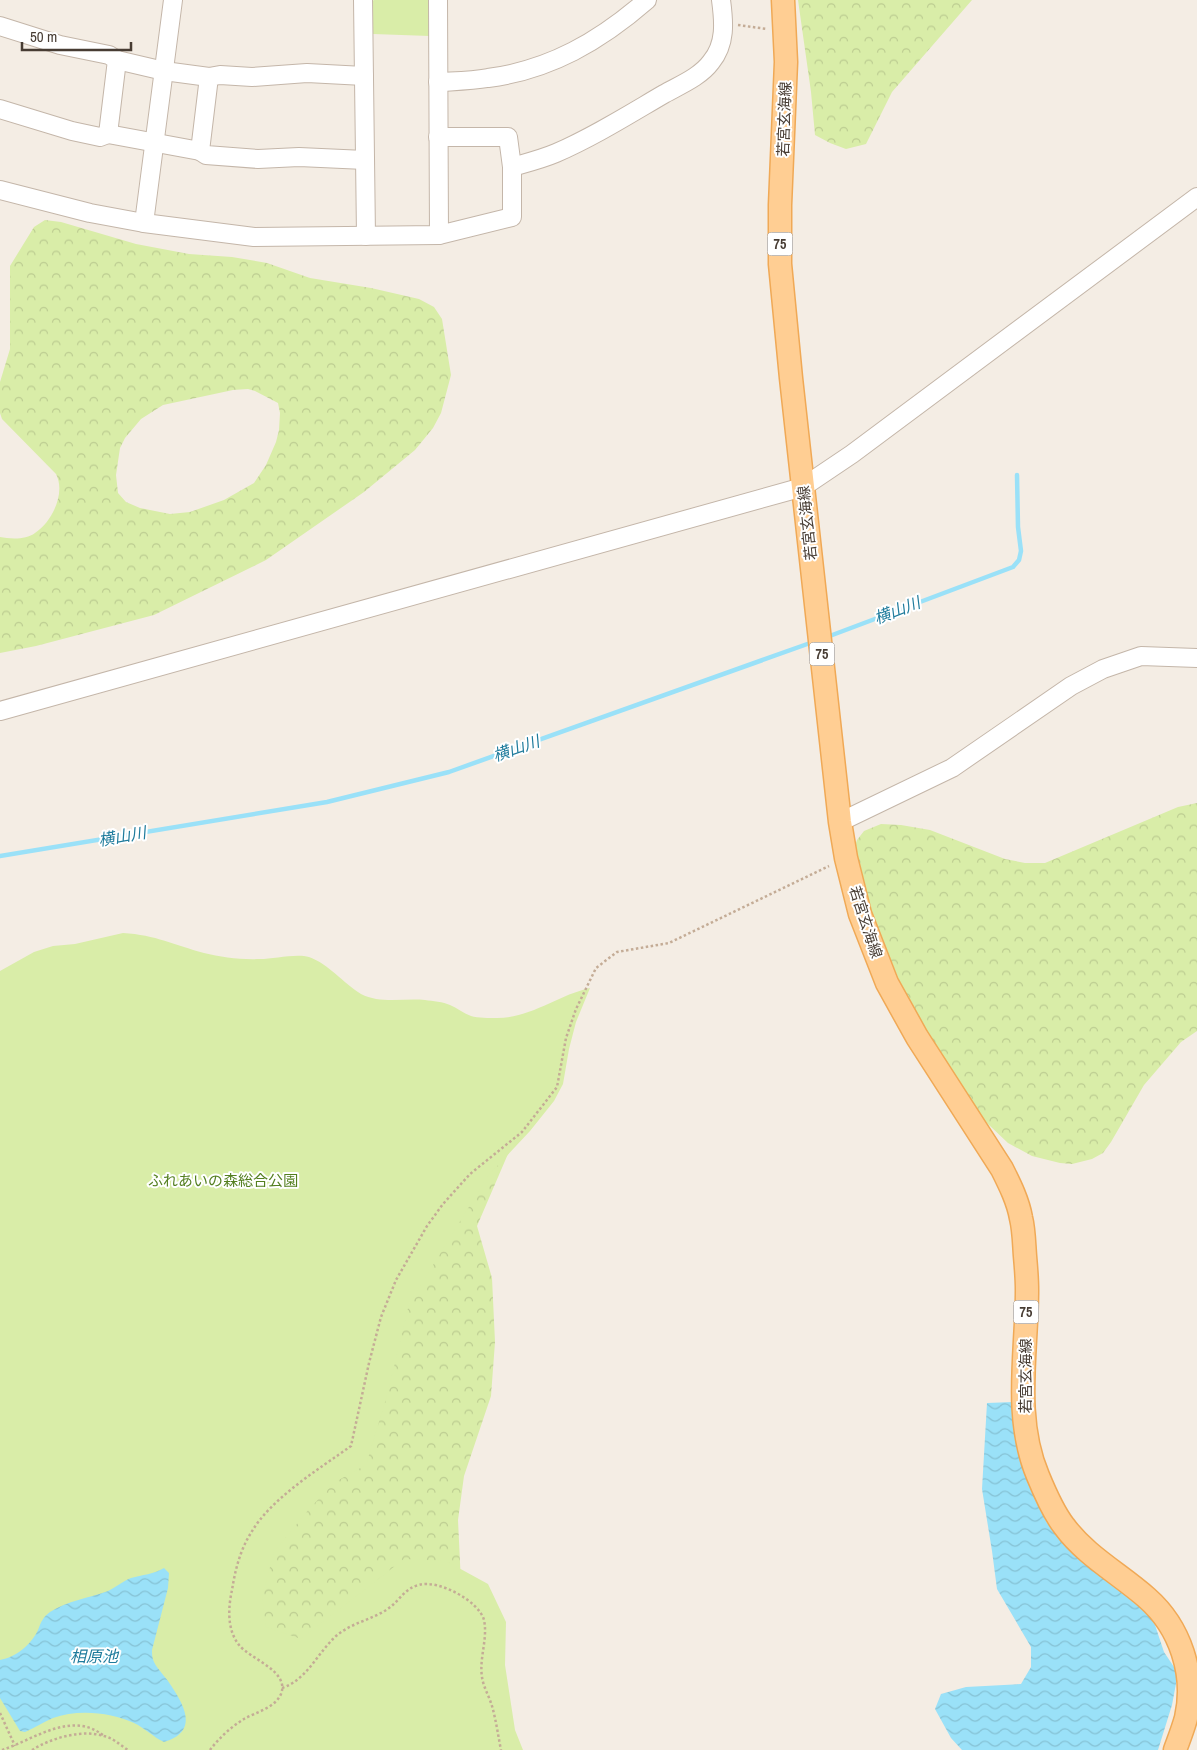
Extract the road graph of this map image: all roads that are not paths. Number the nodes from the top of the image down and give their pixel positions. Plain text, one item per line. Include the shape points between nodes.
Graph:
1 (173, 0) edge
2 (364, 0) edge
3 (438, 0) edge
4 (647, 0) edge
5 (721, 0) edge
6 (783, 0) edge
7 (0, 26) edge
8 (117, 60) junction
9 (164, 70) junction
10 (364, 76) junction
11 (209, 77) junction
12 (438, 82) junction
13 (0, 109) edge
14 (108, 134) junction
15 (438, 137) junction
16 (154, 143) junction
17 (200, 151) junction
18 (365, 160) junction
19 (512, 167) junction
20 (0, 190) edge
21 (1197, 197) edge
22 (144, 223) junction
23 (440, 235) junction
24 (366, 236) junction
25 (803, 487) junction
26 (1197, 658) edge
27 (0, 711) edge
28 (840, 822) junction
29 (1175, 1750) edge

1 - 9 street
2 - 10 street
3 - 12 street
4 - 12 street via 620,24 565,56 530,69 488,78
5 - 19 street via 724,23 719,48 711,63 696,76 621,120 555,153
6 - 25 main road, 若宮玄海線 / 75 via 785,78 780,264
7 - 8 street via 60,45 109,55
8 - 9 street
8 - 14 street
9 - 11 street
9 - 16 street
10 - 11 street via 307,73
10 - 18 street
11 - 17 street
12 - 15 street
13 - 14 street via 72,131 100,137
14 - 16 street
15 - 19 street via 508,137
15 - 23 street
16 - 17 street
16 - 22 street
17 - 18 street via 206,155 258,158
18 - 24 street
19 - 23 street via 512,217
20 - 22 street
21 - 25 street
22 - 24 street via 254,237
23 - 24 street
25 - 27 street
25 - 28 main road, 若宮玄海線 / 75
26 - 28 street via 1141,656 1103,669 1071,686 952,768
28 - 29 main road, 若宮玄海線 / 75 via 860,914 887,983 917,1037 1002,1169 1019,1209 1027,1289 1023,1392 1026,1438 1037,1475 1065,1527 1105,1566 1148,1598 1168,1622 1182,1650 1189,1688 1186,1717

